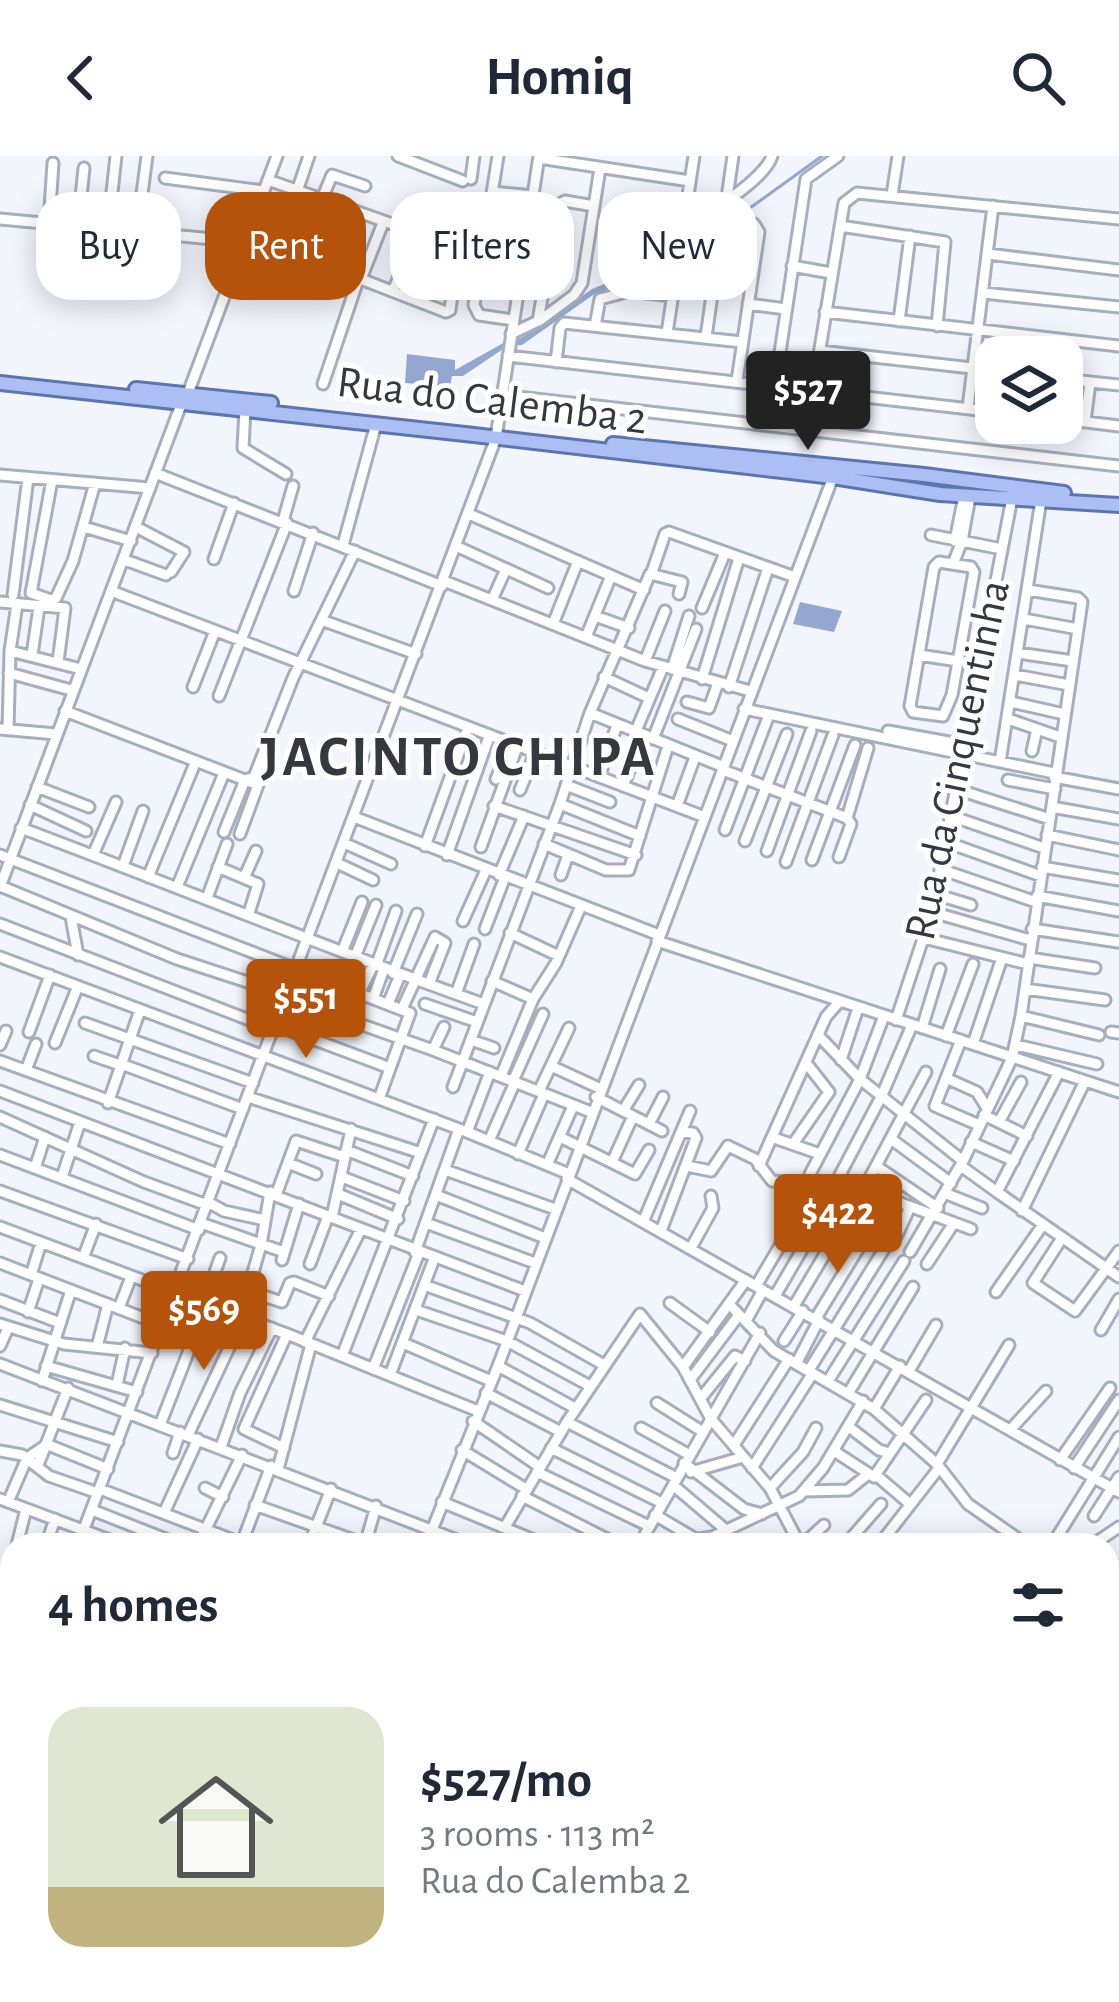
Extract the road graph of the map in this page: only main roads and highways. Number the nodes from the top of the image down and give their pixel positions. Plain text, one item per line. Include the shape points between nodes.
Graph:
1 (0, 380) edge
2 (185, 398) junction
3 (496, 434) junction
4 (924, 475) junction
5 (921, 491) junction
6 (963, 492) junction
7 (1119, 501) edge

1 - 2 main road, Rua do Calemba 2
2 - 3 main road, Rua do Calemba 2
2 - 3 main road, Rua do Calemba 2
3 - 4 main road, Rua do Calemba 2
3 - 5 main road, Rua do Calemba 2
4 - 5 main road via 934,484
4 - 6 main road, Rua do Calemba 2
5 - 6 main road, Rua do Calemba 2
6 - 7 main road, Rua do Calemba 2
6 - 7 main road, Rua do Calemba 2

